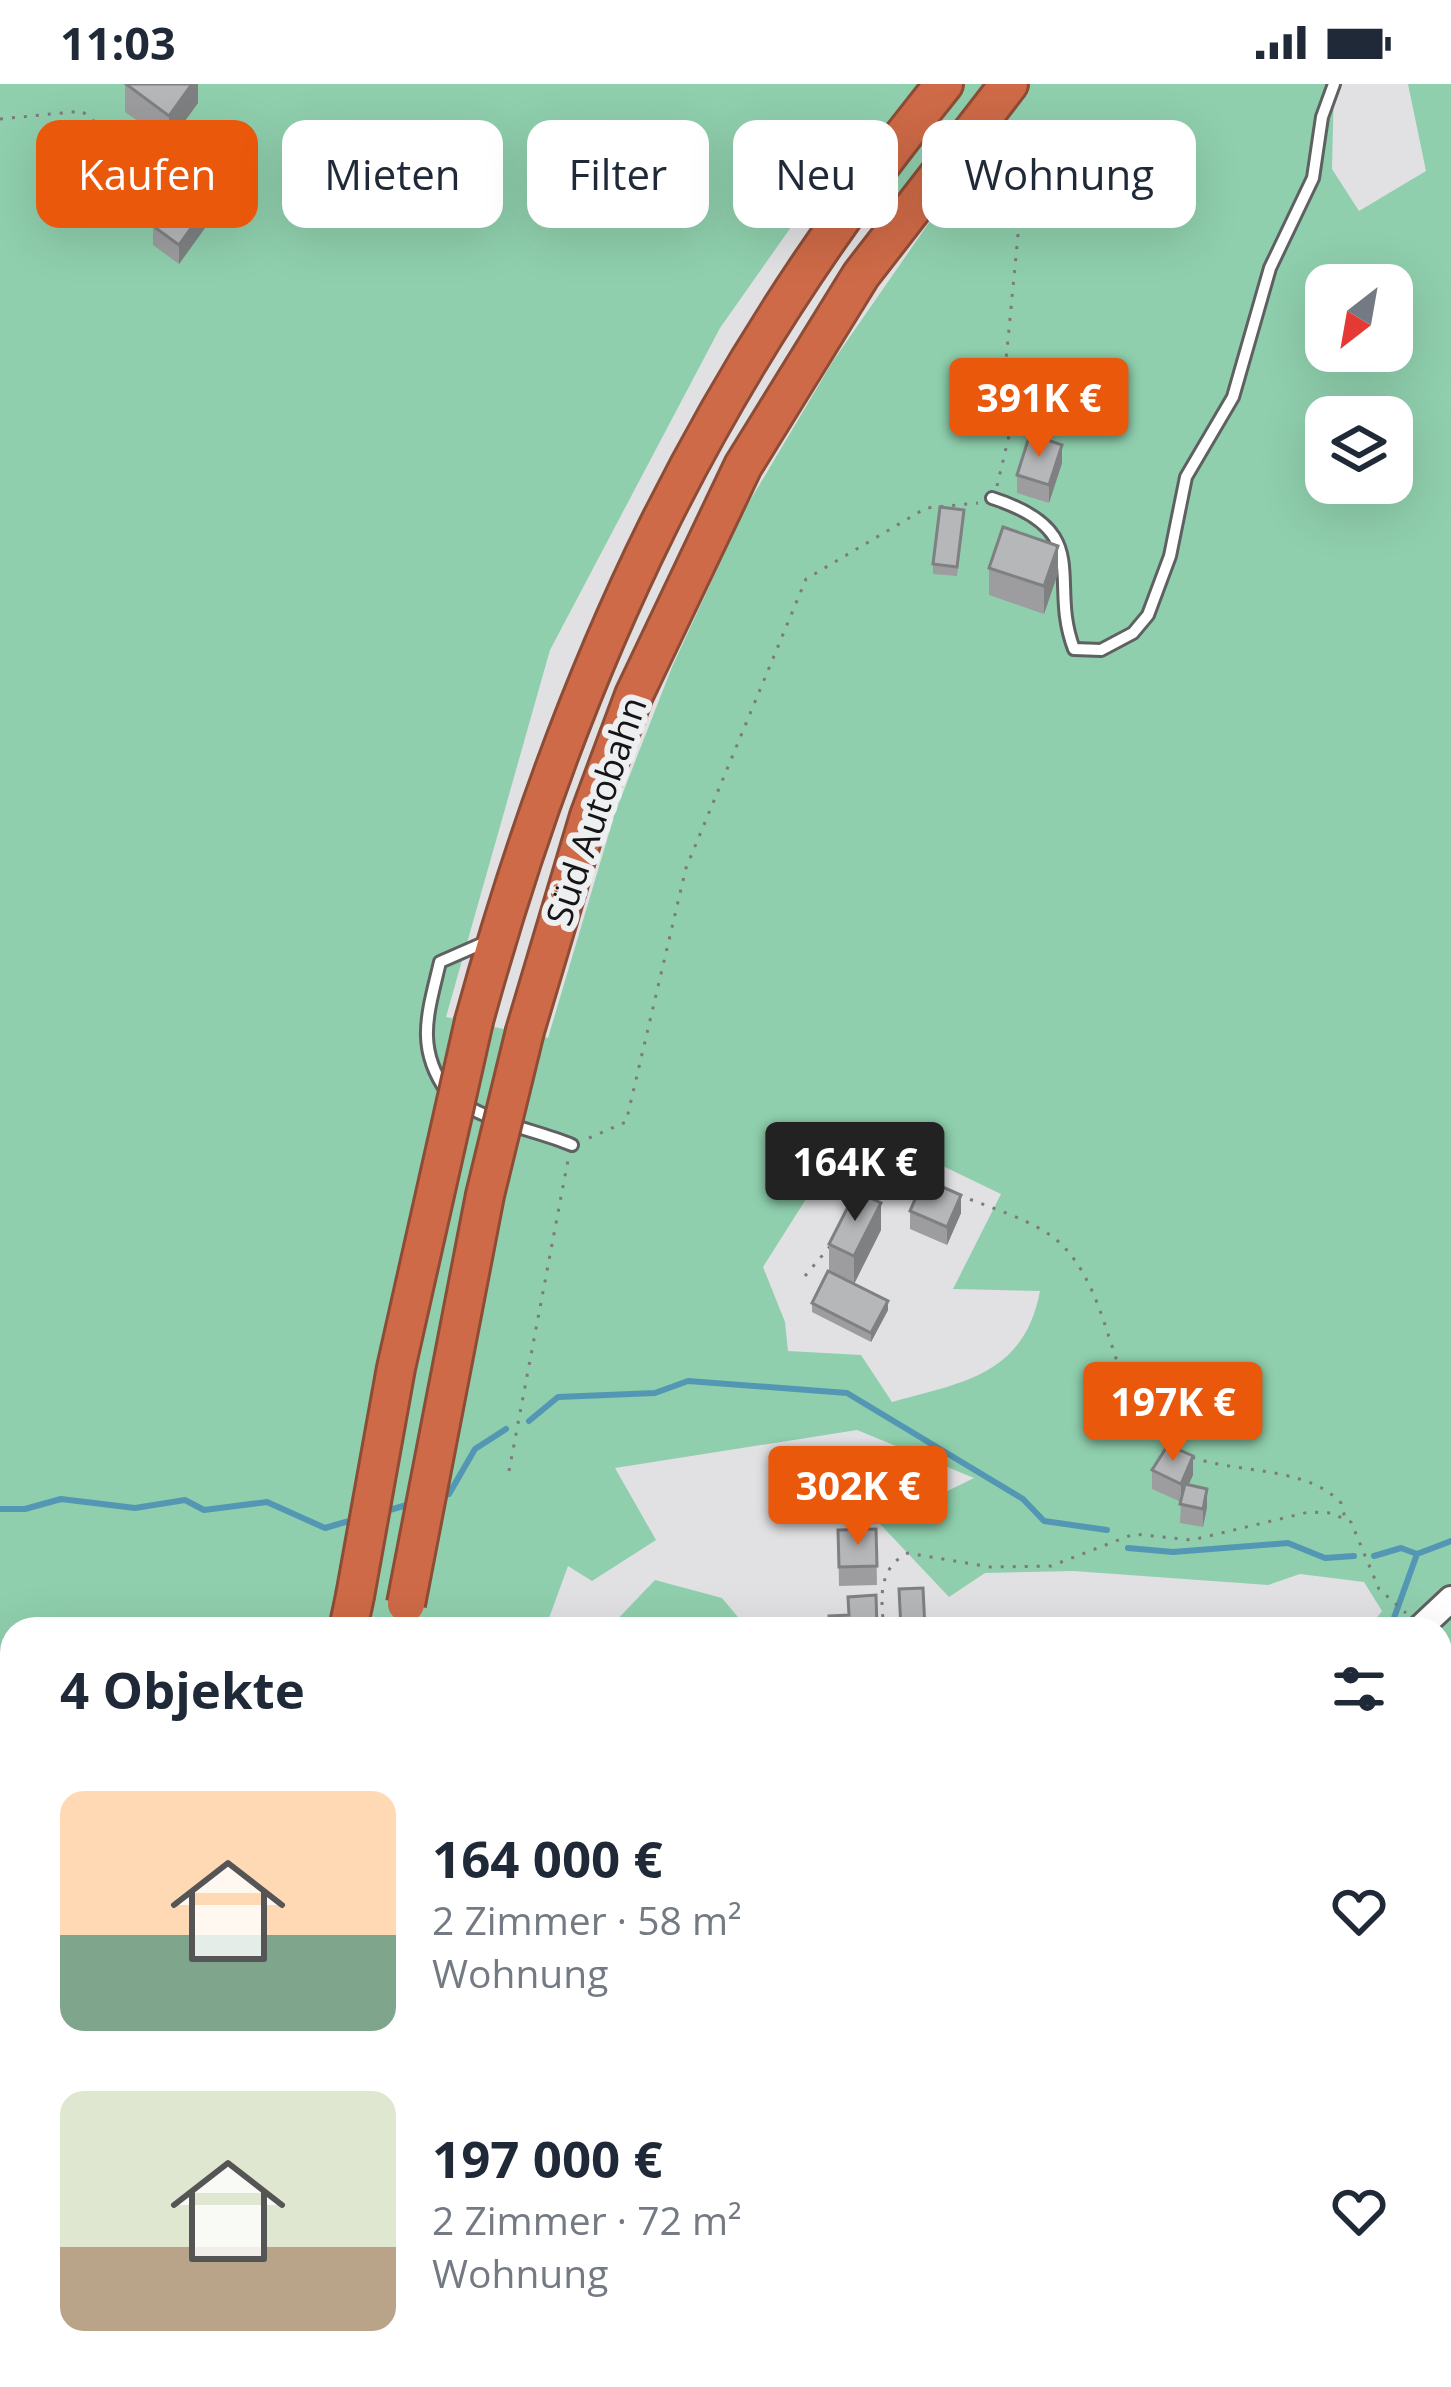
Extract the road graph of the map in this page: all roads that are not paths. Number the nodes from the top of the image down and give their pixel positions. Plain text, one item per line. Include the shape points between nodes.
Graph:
1 (944, 84) edge
2 (1009, 84) edge
3 (1334, 84) edge
4 (992, 498) road end
5 (497, 937) junction
6 (572, 1145) road end
7 (1451, 1599) edge
8 (352, 1612) edge
9 (404, 1617) edge
10 (1424, 1617) edge

1 - 5 highway, Süd Autobahn via 754,347 636,562 537,803
2 - 9 highway, Süd Autobahn, bridge via 805,359 687,577 589,816 524,1031 481,1216
3 - 4 lane via 1313,178 1270,268 1233,397 1186,477 1162,584 1133,633 1101,650 1074,649 1058,543 1026,511
5 - 6 lane via 440,962 428,1066 480,1115
5 - 8 highway, Süd Autobahn, bridge via 396,1367
7 - 10 street

